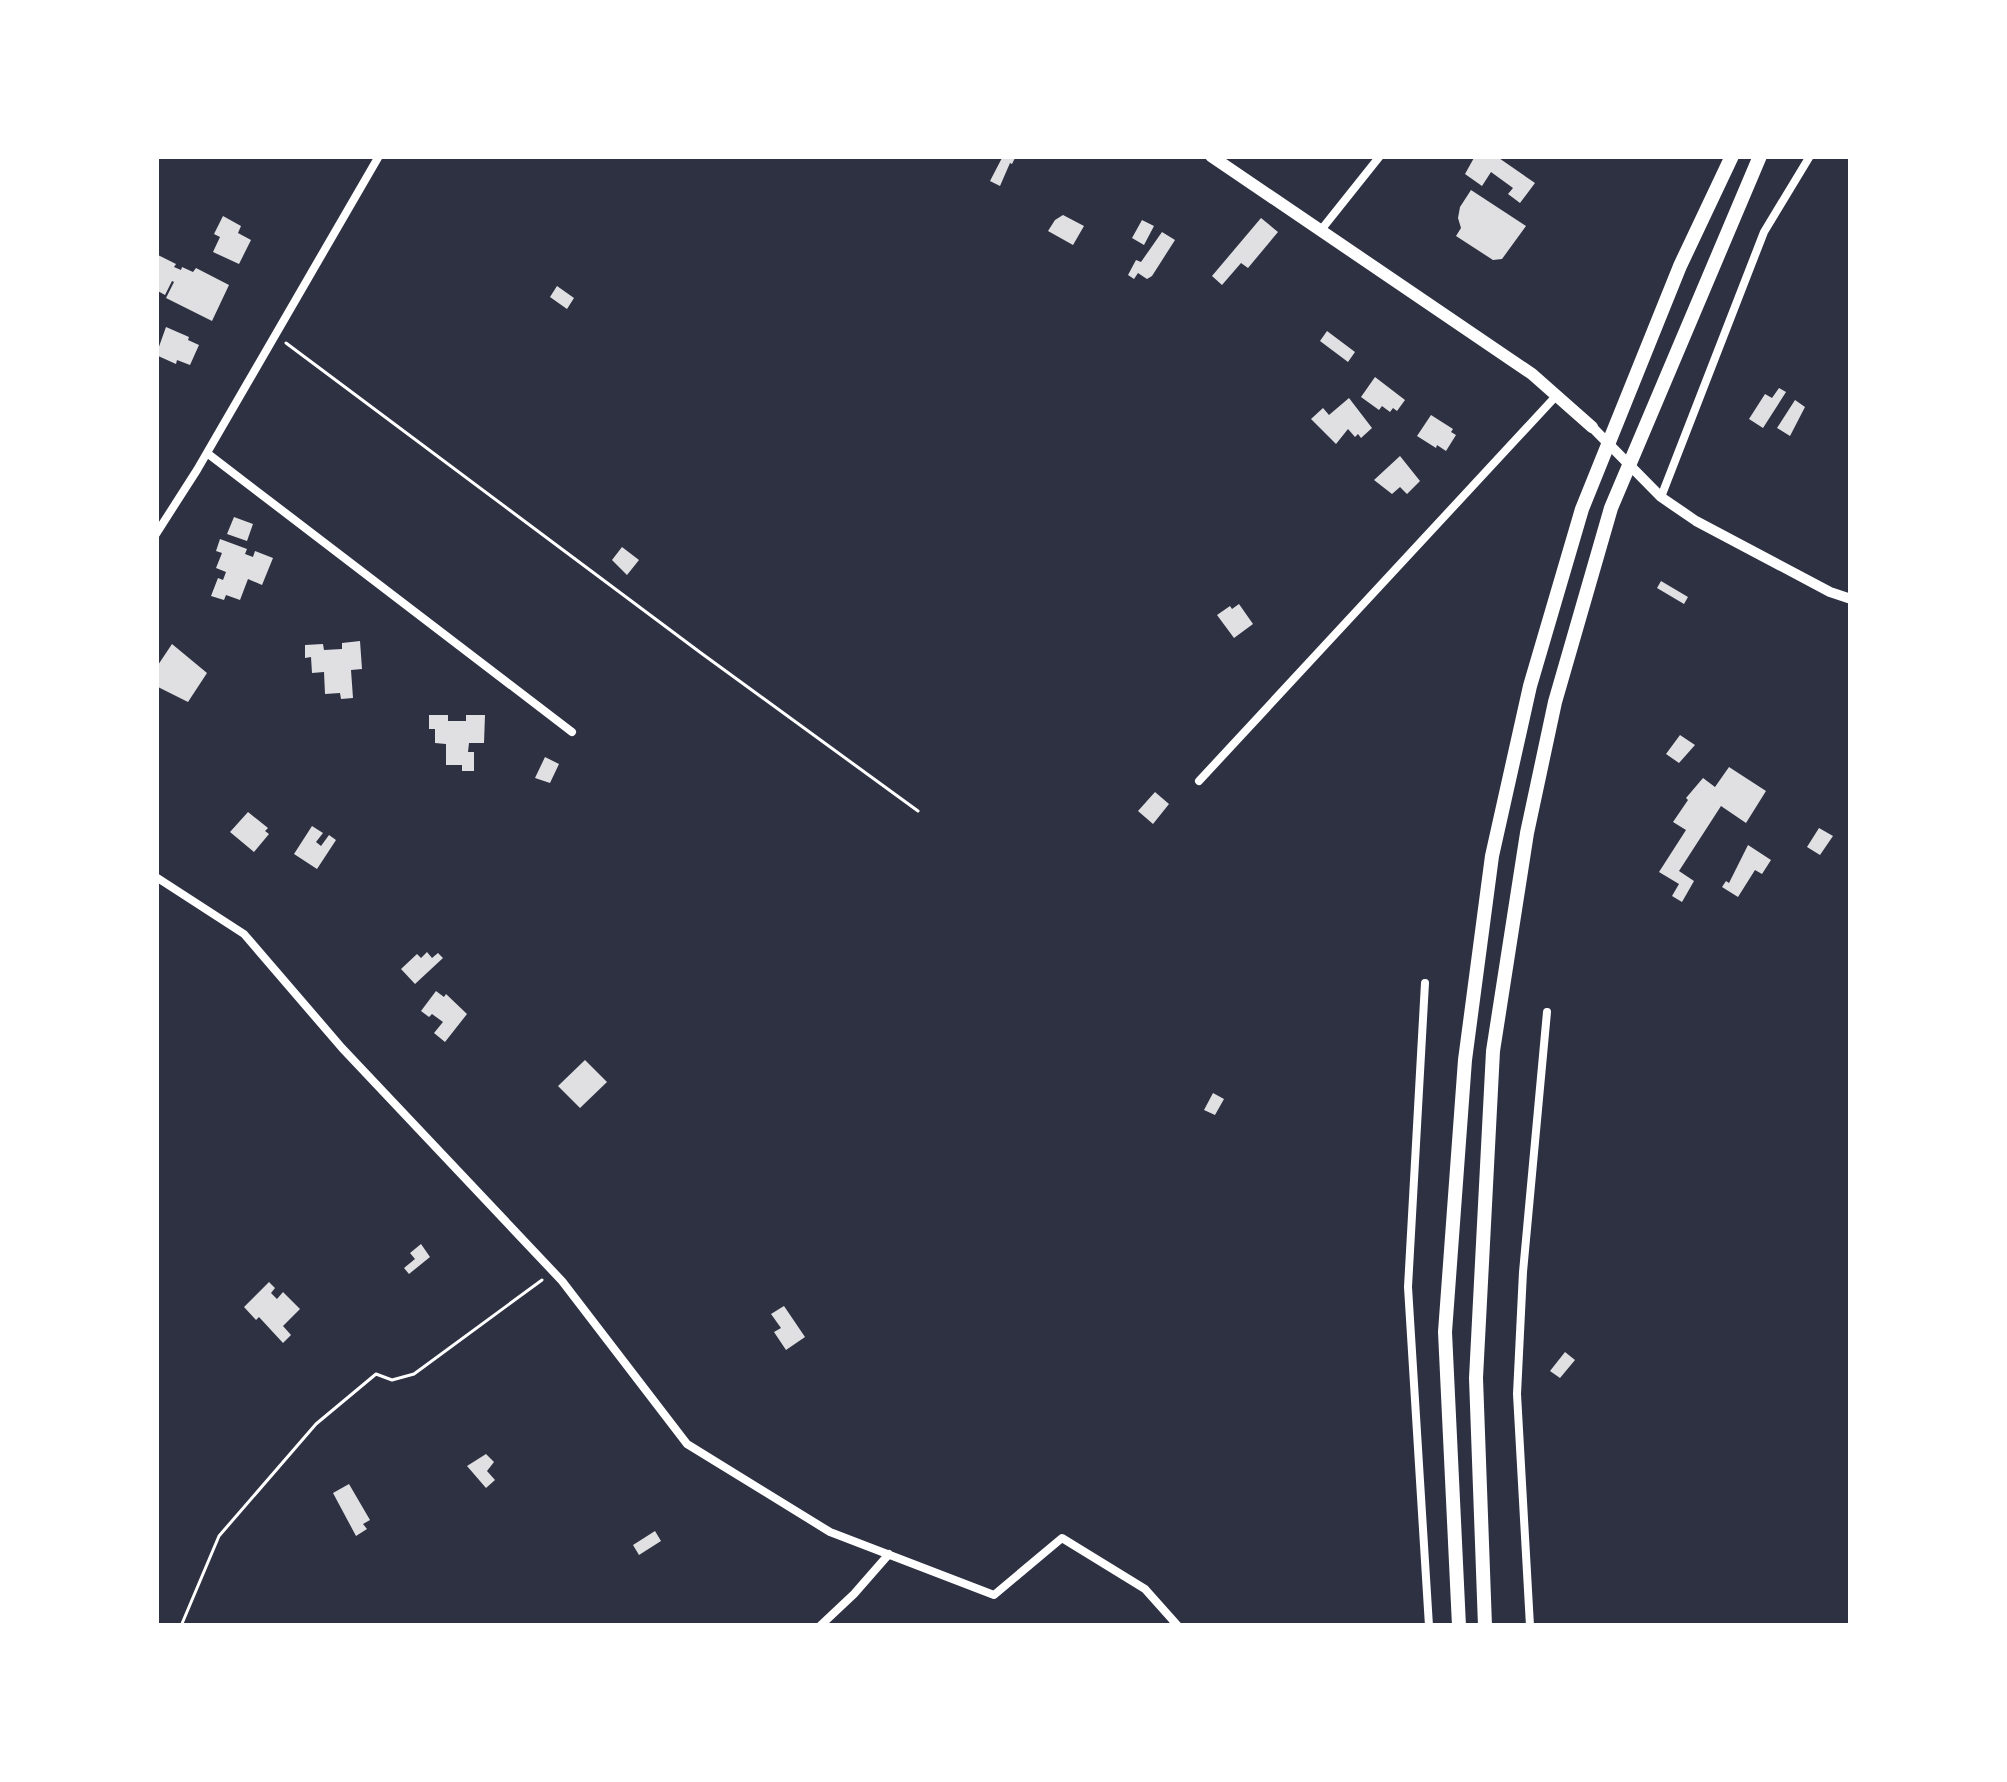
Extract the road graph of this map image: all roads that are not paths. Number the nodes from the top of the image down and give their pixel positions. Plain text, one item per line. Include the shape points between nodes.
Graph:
1 (379, 156) edge
2 (1211, 156) edge
3 (1380, 156) edge
4 (1732, 156) edge
5 (1760, 156) edge
6 (1810, 156) edge
7 (1320, 231) junction
8 (1557, 395) junction
9 (1592, 427) joint
10 (206, 453) junction
11 (1661, 496) junction
12 (156, 534) edge
13 (1851, 599) edge
14 (572, 732) dead end
15 (1199, 781) dead end
16 (156, 877) edge
17 (1425, 982) dead end
18 (1547, 1012) dead end
19 (889, 1554) junction
20 (820, 1626) edge
21 (1178, 1626) edge
22 (1430, 1626) edge
23 (1459, 1626) edge
24 (1485, 1626) edge
25 (1530, 1626) edge

1 - 10 street
2 - 7 main road
3 - 7 street
4 - 23 highway via 1582,509 1492,856 1465,1060 1445,1332
5 - 24 highway via 1611,508 1532,811 1493,1051 1477,1378
6 - 11 street via 1764,232
7 - 8 main road
8 - 9 main road
8 - 15 street
9 - 11 street
10 - 12 street
10 - 14 street
11 - 13 street
16 - 19 street via 244,934 553,1271 687,1444 830,1532
17 - 22 street via 1408,1287
18 - 25 street via 1517,1394
19 - 20 street
19 - 21 street via 994,1595 1062,1538 1145,1589

